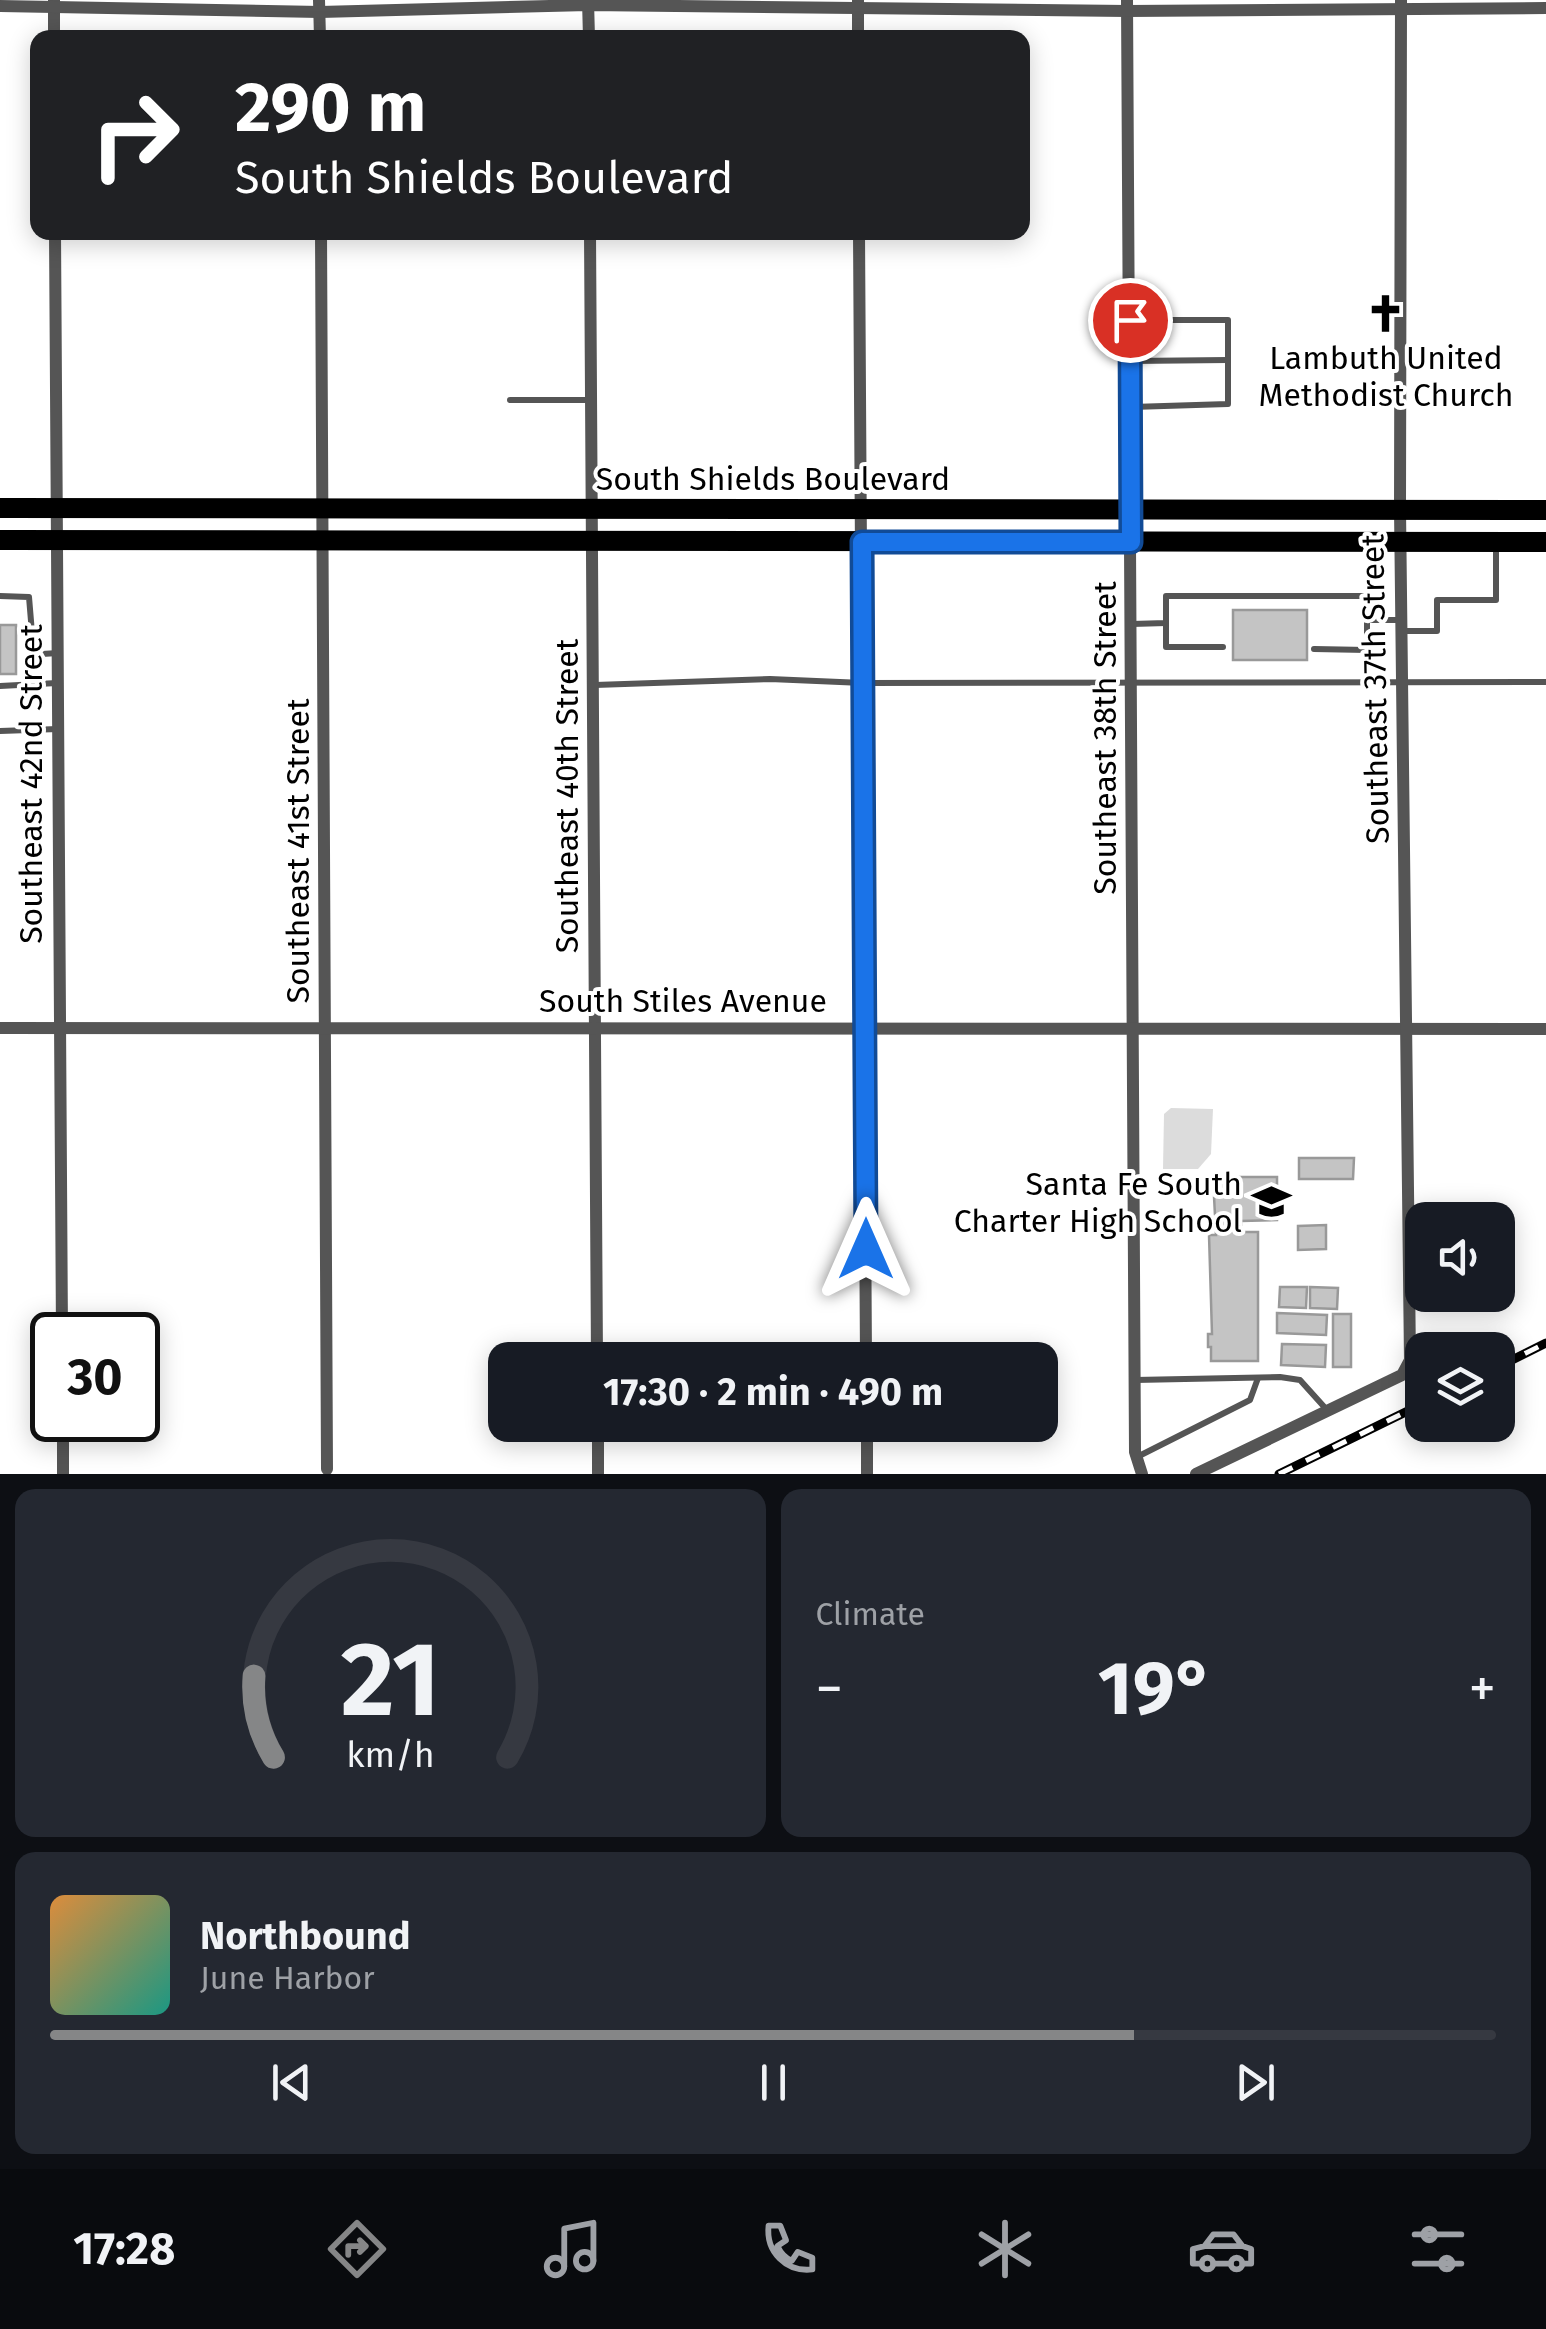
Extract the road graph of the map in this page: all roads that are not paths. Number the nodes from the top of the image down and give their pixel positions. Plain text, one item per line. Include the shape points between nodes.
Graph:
1 (54, 3) edge
2 (588, 3) edge
3 (716, 4) edge
4 (1401, 4) edge
5 (858, 5) edge
6 (1262, 5) edge
7 (1538, 5) edge
8 (0, 6) edge
9 (320, 6) edge
10 (1127, 6) edge
11 (54, 30) edge
12 (588, 30) edge
13 (55, 240) edge
14 (321, 240) edge
15 (590, 240) edge
16 (859, 240) edge
17 (1130, 320) junction
18 (1228, 360) junction
19 (1130, 361) junction
20 (510, 400) dead end
21 (592, 400) junction
22 (1130, 407) junction
23 (0, 508) edge
24 (56, 508) junction
25 (322, 509) junction
26 (593, 509) junction
27 (861, 509) junction
28 (1400, 509) junction
29 (1131, 510) junction
30 (1546, 510) edge
31 (0, 540) edge
32 (57, 540) junction
33 (323, 541) junction
34 (594, 541) junction
35 (862, 542) junction
36 (1131, 542) junction
37 (1402, 542) junction
38 (1496, 542) junction
39 (1546, 542) edge
40 (0, 596) edge
41 (1367, 620) junction
42 (1166, 623) junction
43 (1132, 624) junction
44 (1402, 625) junction
45 (1223, 647) dead end
46 (1314, 649) dead end
47 (58, 653) junction
48 (1546, 682) edge
49 (58, 683) junction
50 (863, 683) junction
51 (1132, 683) junction
52 (1403, 683) junction
53 (594, 685) junction
54 (0, 686) edge
55 (58, 730) junction
56 (0, 731) edge
57 (0, 1028) edge
58 (60, 1028) junction
59 (327, 1028) junction
60 (865, 1028) junction
61 (1406, 1028) junction
62 (1546, 1029) edge
63 (596, 1030) junction
64 (1135, 1030) junction
65 (62, 1312) edge
66 (598, 1342) edge
67 (866, 1342) edge
68 (1258, 1378) junction
69 (1135, 1380) junction
70 (1325, 1413) junction
71 (63, 1442) edge
72 (598, 1442) edge
73 (867, 1442) edge
74 (1136, 1458) junction
75 (327, 1469) dead end
76 (598, 1473) edge
77 (63, 1474) edge
78 (867, 1474) edge
79 (1142, 1474) edge
80 (1196, 1474) edge

1 - 8 street
1 - 9 street
1 - 11 street
2 - 3 street
2 - 9 street
2 - 12 street
3 - 5 street
4 - 6 street
4 - 7 street
4 - 28 street, Southeast 37th Street
5 - 10 street
6 - 10 street
10 - 17 street, Southeast 38th Street
13 - 24 street, Southeast 42nd Street
14 - 25 street, Southeast 41st Street
15 - 21 street, Southeast 40th Street
16 - 27 street
17 - 18 lane via 1228,320
17 - 19 street, Southeast 38th Street
18 - 19 lane
18 - 22 lane via 1228,404
19 - 22 street, Southeast 38th Street
20 - 21 lane
21 - 26 street, Southeast 40th Street
22 - 29 street, Southeast 38th Street
23 - 24 main road, South Shields Boulevard
24 - 25 main road, South Shields Boulevard
24 - 32 street, Southeast 42nd Street
25 - 26 main road, South Shields Boulevard
25 - 33 street, Southeast 41st Street
26 - 27 main road, South Shields Boulevard
26 - 34 street, Southeast 40th Street
27 - 29 main road, South Shields Boulevard
27 - 35 street
28 - 29 main road, South Shields Boulevard
28 - 30 main road, South Shields Boulevard
28 - 37 street, Southeast 37th Street
29 - 36 street, Southeast 38th Street
31 - 32 main road, South Shields Boulevard
32 - 33 main road, South Shields Boulevard
32 - 47 street, Southeast 42nd Street
33 - 34 main road, South Shields Boulevard
33 - 59 street, Southeast 41st Street
34 - 35 main road, South Shields Boulevard
34 - 53 street, Southeast 40th Street
35 - 36 main road, South Shields Boulevard
35 - 50 street
36 - 37 main road, South Shields Boulevard
36 - 43 street, Southeast 38th Street
37 - 38 main road, South Shields Boulevard
37 - 44 street, Southeast 37th Street
38 - 39 main road, South Shields Boulevard
38 - 44 lane via 1496,600 1437,600 1437,631
40 - 47 lane via 30,598 33,645 42,654
41 - 42 lane via 1367,596 1166,596
41 - 44 lane
41 - 46 lane via 1367,650
42 - 43 lane
42 - 45 lane via 1166,647
43 - 51 street, Southeast 38th Street
44 - 52 street, Southeast 37th Street
47 - 49 street, Southeast 42nd Street
48 - 52 lane
49 - 54 lane
49 - 55 street, Southeast 42nd Street
50 - 51 lane
50 - 53 lane
50 - 60 street
51 - 52 lane
51 - 64 street, Southeast 38th Street
52 - 61 street, Southeast 37th Street
53 - 63 street, Southeast 40th Street
55 - 56 lane
55 - 58 street, Southeast 42nd Street
57 - 58 street, South Stiles Avenue
58 - 59 street, South Stiles Avenue
58 - 65 street, Southeast 42nd Street
59 - 63 street, South Stiles Avenue
59 - 75 street, Southeast 41st Street
60 - 63 street, South Stiles Avenue
60 - 64 street, South Stiles Avenue
60 - 67 street
61 - 62 street, South Stiles Avenue
61 - 64 street, South Stiles Avenue
61 - 70 street, Southeast 37th Street via 1410,1360 1402,1375
63 - 66 street, Southeast 40th Street
64 - 69 street, Southeast 38th Street
68 - 69 lane
68 - 70 lane via 1300,1380
68 - 74 lane via 1250,1400
69 - 74 street, Southeast 38th Street
70 - 80 street
71 - 77 street
72 - 76 street
73 - 78 street
74 - 79 street, Southeast 38th Street

